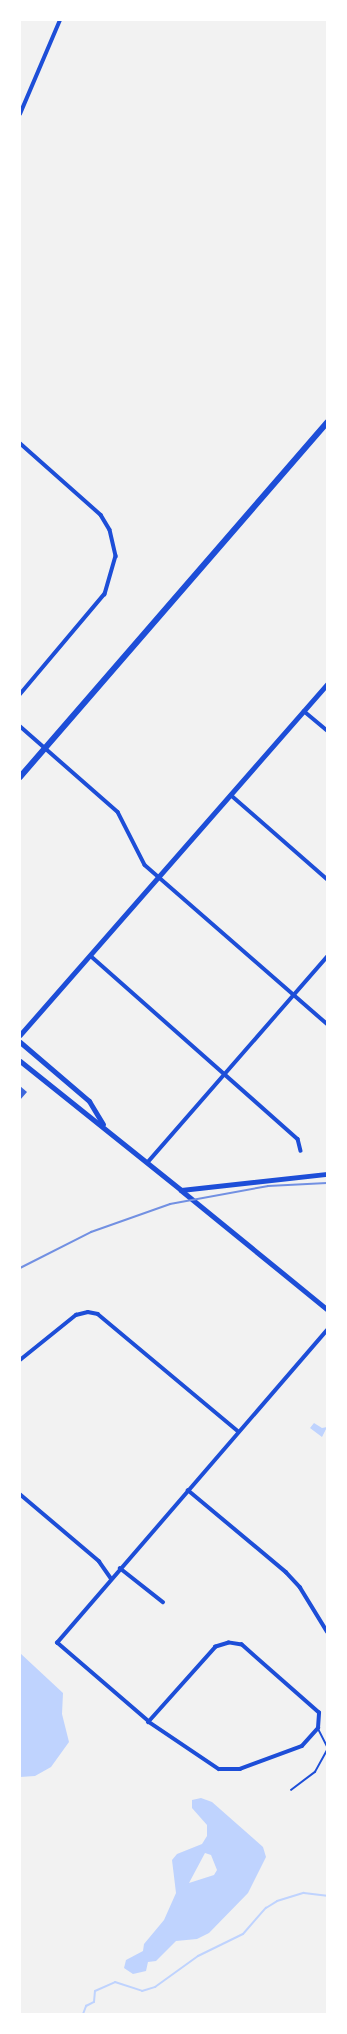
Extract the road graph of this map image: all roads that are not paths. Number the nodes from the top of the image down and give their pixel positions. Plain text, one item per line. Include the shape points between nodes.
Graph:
1 (60, 20) edge
2 (20, 114) edge
3 (327, 423) edge
4 (20, 443) edge
5 (327, 684) edge
6 (20, 695) edge
7 (304, 711) junction
8 (20, 726) edge
9 (327, 730) edge
10 (45, 748) junction
11 (20, 776) edge
12 (231, 795) junction
13 (158, 878) junction
14 (327, 879) edge
15 (91, 956) junction
16 (327, 957) edge
17 (294, 995) junction
18 (327, 1024) edge
19 (20, 1035) edge
20 (20, 1042) edge
21 (20, 1062) edge
22 (226, 1074) junction
23 (103, 1124) junction
24 (301, 1151) dead end
25 (148, 1162) junction
26 (327, 1174) edge
27 (181, 1190) junction
28 (327, 1309) edge
29 (327, 1330) edge
30 (20, 1360) edge
31 (238, 1431) junction
32 (188, 1490) junction
33 (20, 1494) edge
34 (120, 1568) junction
35 (111, 1578) junction
36 (164, 1602) dead end
37 (327, 1631) edge
38 (149, 1722) junction
39 (318, 1728) junction
40 (327, 1746) edge
41 (327, 1750) edge
42 (291, 1790) dead end

1 - 2 street
3 - 10 highway
4 - 6 street via 101,515 110,530 116,556 105,594
5 - 7 street
7 - 9 street
7 - 12 street
8 - 10 street
10 - 11 highway
10 - 13 street via 118,812 139,857
12 - 13 street
12 - 14 street
13 - 15 street
13 - 17 street
15 - 19 street
15 - 22 street
16 - 17 street
17 - 18 street
17 - 22 street
20 - 23 main road via 89,1101
21 - 23 main road via 82,1112
22 - 24 street via 298,1139
22 - 25 street
23 - 25 main road
25 - 27 main road
26 - 27 main road
27 - 28 street
29 - 31 street
30 - 31 street via 82,1314 98,1314
31 - 32 street
32 - 34 street
32 - 37 street via 286,1572 300,1587
33 - 35 street via 99,1561
34 - 35 street
34 - 36 street
35 - 38 street via 57,1642
38 - 39 street via 219,1769 240,1769 302,1746
38 - 39 street via 216,1647 229,1643 242,1645 319,1712
39 - 40 lane
41 - 42 lane via 315,1772

